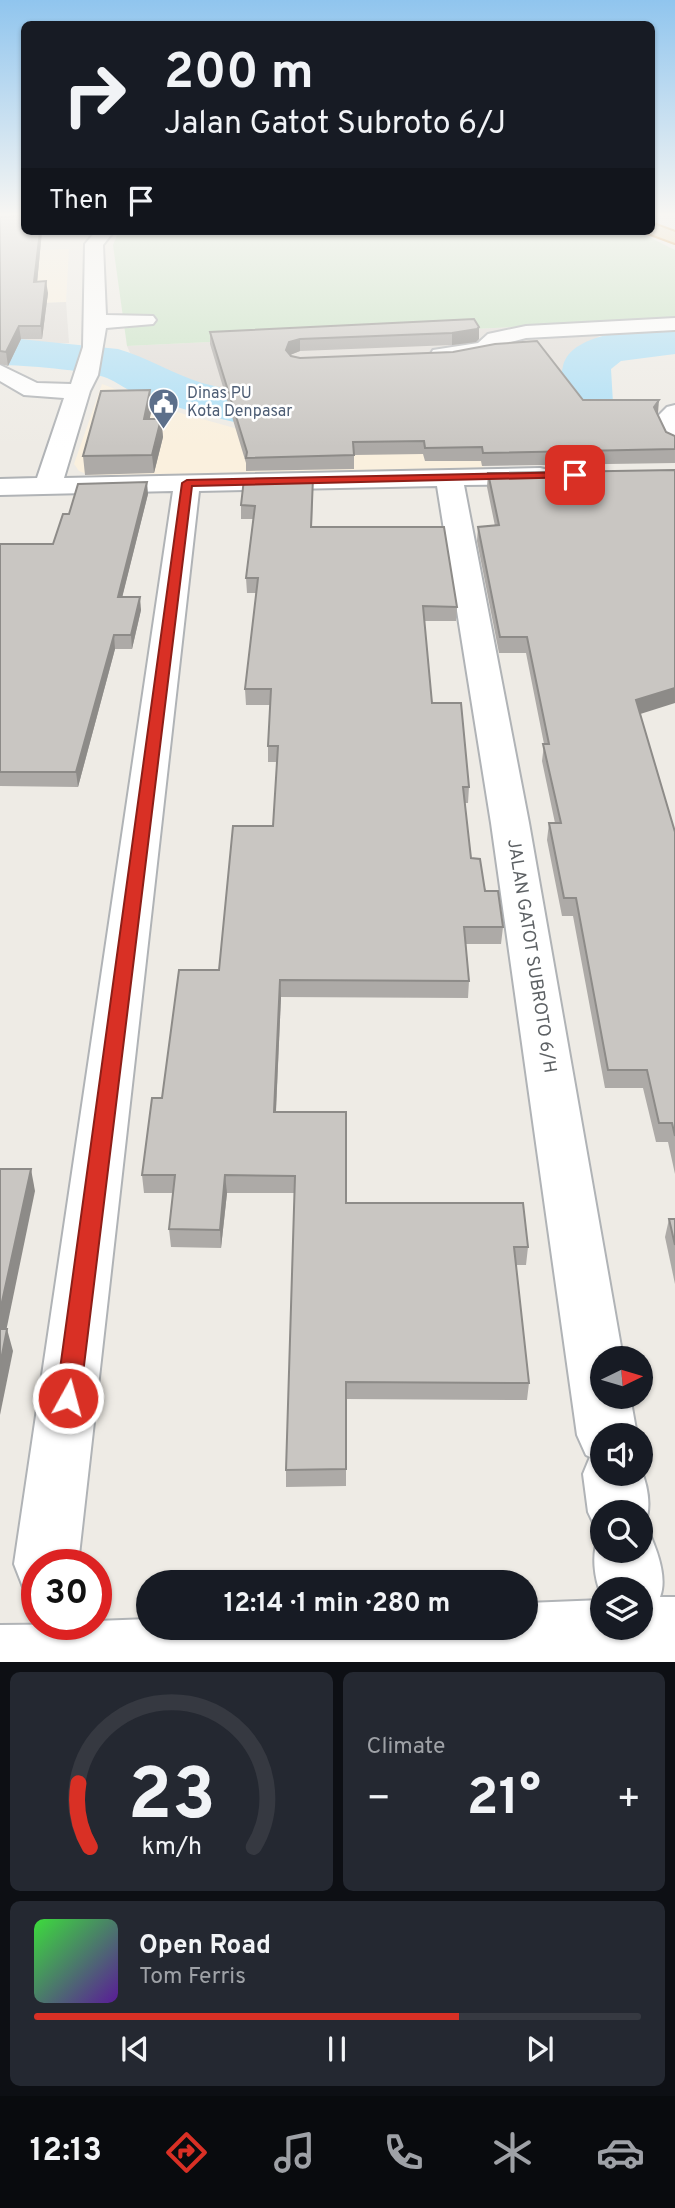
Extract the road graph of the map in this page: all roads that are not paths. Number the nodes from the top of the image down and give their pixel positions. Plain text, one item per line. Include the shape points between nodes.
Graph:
1 (95, 292) edge
2 (146, 320) dead end
3 (96, 322) junction
4 (675, 324) edge
5 (425, 356) edge
6 (0, 372) edge
7 (83, 383) junction
8 (675, 412) edge
9 (675, 440) edge
10 (569, 475) edge
11 (449, 478) junction
12 (187, 483) junction
13 (48, 486) junction
14 (0, 487) edge
15 (605, 1423) edge
16 (48, 1549) edge
17 (590, 1630) edge
18 (26, 1650) edge

1 - 3 street
2 - 3 street
3 - 7 street
4 - 5 street via 526,332 496,339 480,350
6 - 7 street via 32,390
7 - 13 street
8 - 9 street via 667,419
10 - 11 street
11 - 12 street
11 - 15 street, JALAN GATOT SUBROTO 6/H via 512,836
12 - 13 street
12 - 16 street
13 - 14 street
17 - 18 street

